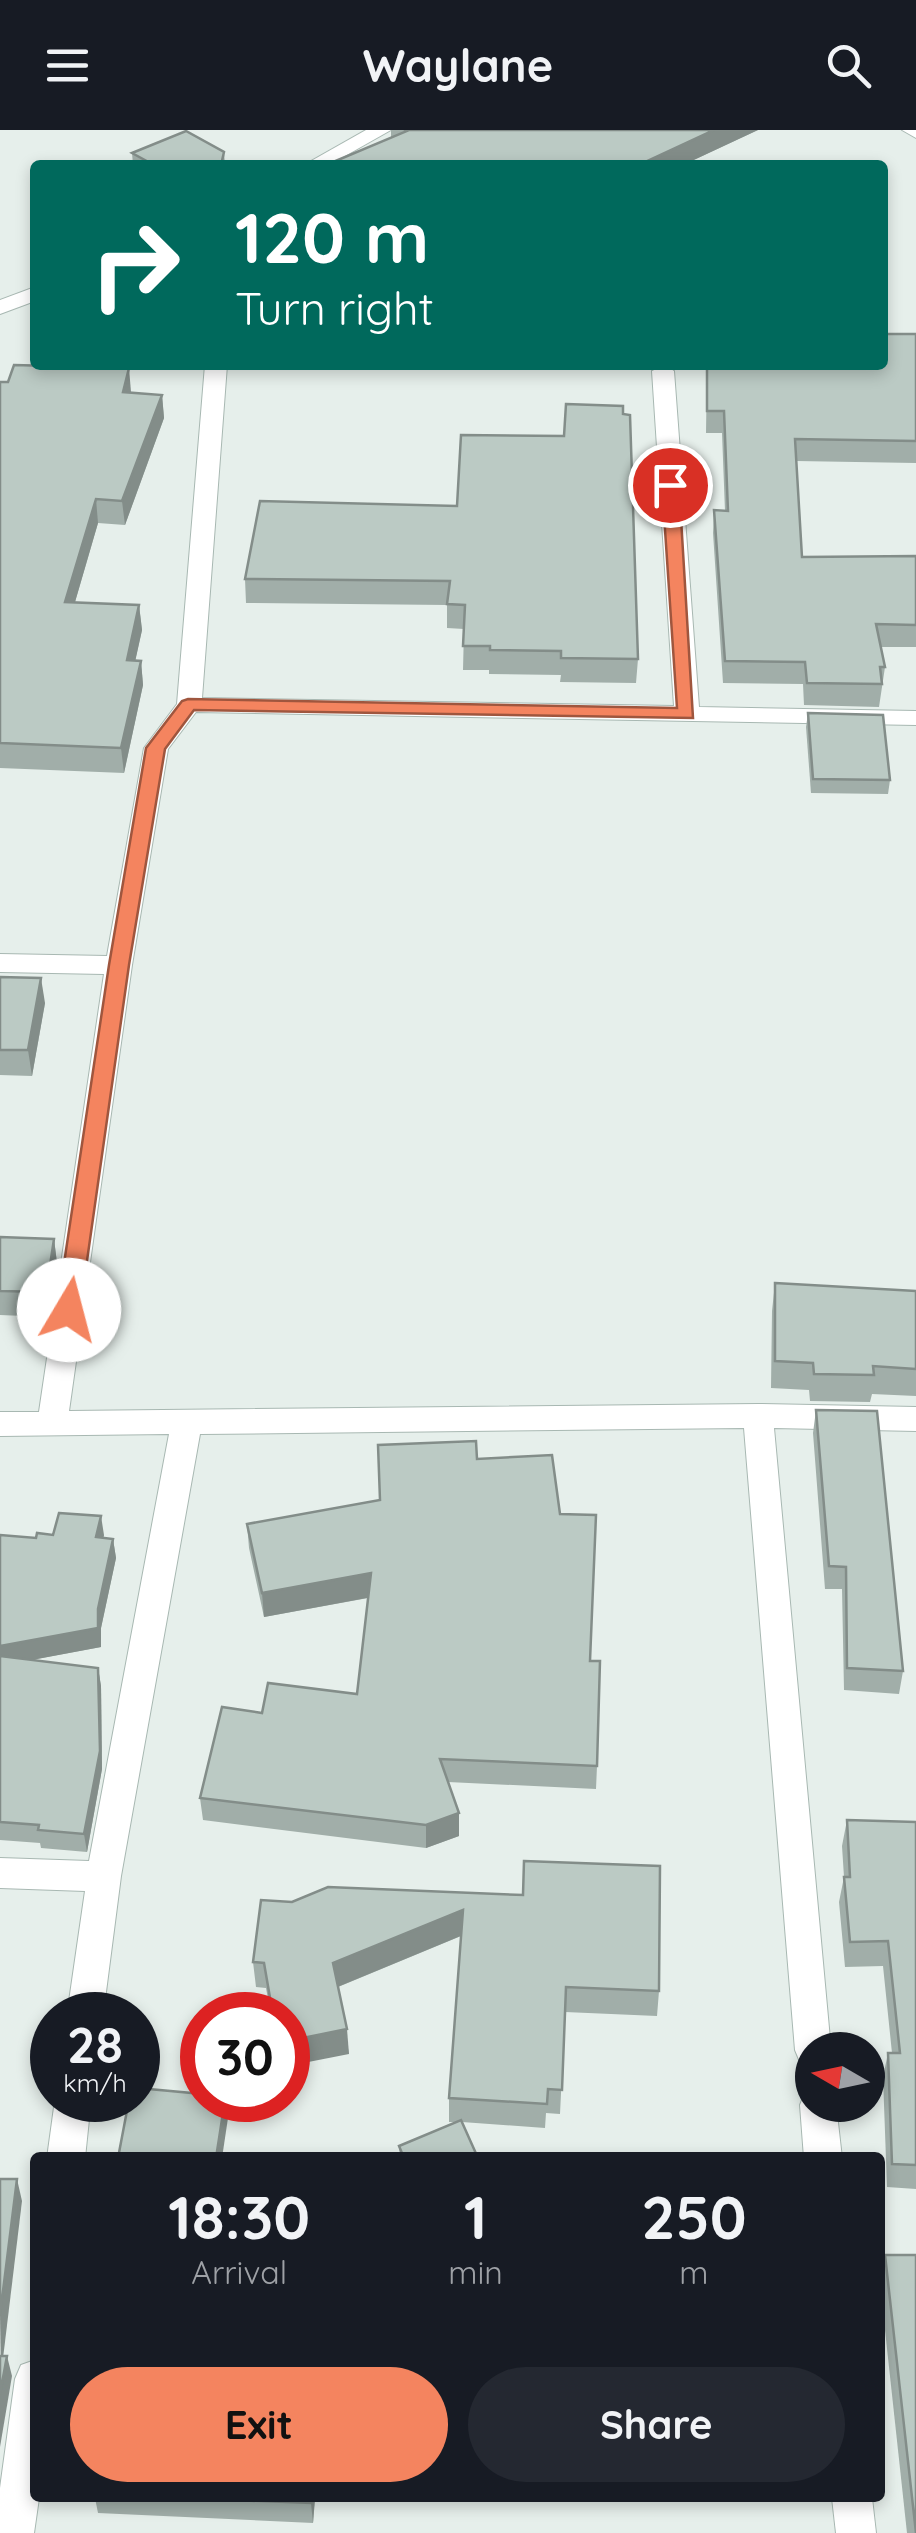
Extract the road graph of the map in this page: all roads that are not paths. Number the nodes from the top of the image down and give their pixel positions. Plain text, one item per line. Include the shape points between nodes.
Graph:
1 (381, 130) edge
2 (324, 160) edge
3 (30, 295) edge
4 (0, 308) edge
5 (216, 370) edge
6 (662, 371) dead end
7 (188, 704) junction
8 (686, 714) junction
9 (916, 718) edge
10 (0, 963) edge
11 (119, 965) junction
12 (758, 1416) junction
13 (916, 1419) edge
14 (187, 1422) junction
15 (0, 1424) edge
16 (52, 1426) junction
17 (0, 1873) edge
18 (104, 1876) junction
19 (88, 1992) edge
20 (811, 2032) edge
21 (71, 2122) edge
22 (819, 2122) edge
23 (67, 2152) edge
24 (822, 2152) edge
25 (30, 2416) edge
26 (852, 2502) edge
27 (14, 2533) edge
28 (856, 2533) edge

1 - 2 street
3 - 4 street
5 - 7 street
6 - 8 street
7 - 8 street
7 - 11 street via 156,748
8 - 9 street
10 - 11 street
11 - 16 street
12 - 13 street
12 - 14 street
12 - 20 street
14 - 16 street
14 - 18 street
15 - 16 street
17 - 18 street
18 - 19 street
21 - 23 street
22 - 24 street
25 - 27 street
26 - 28 street

